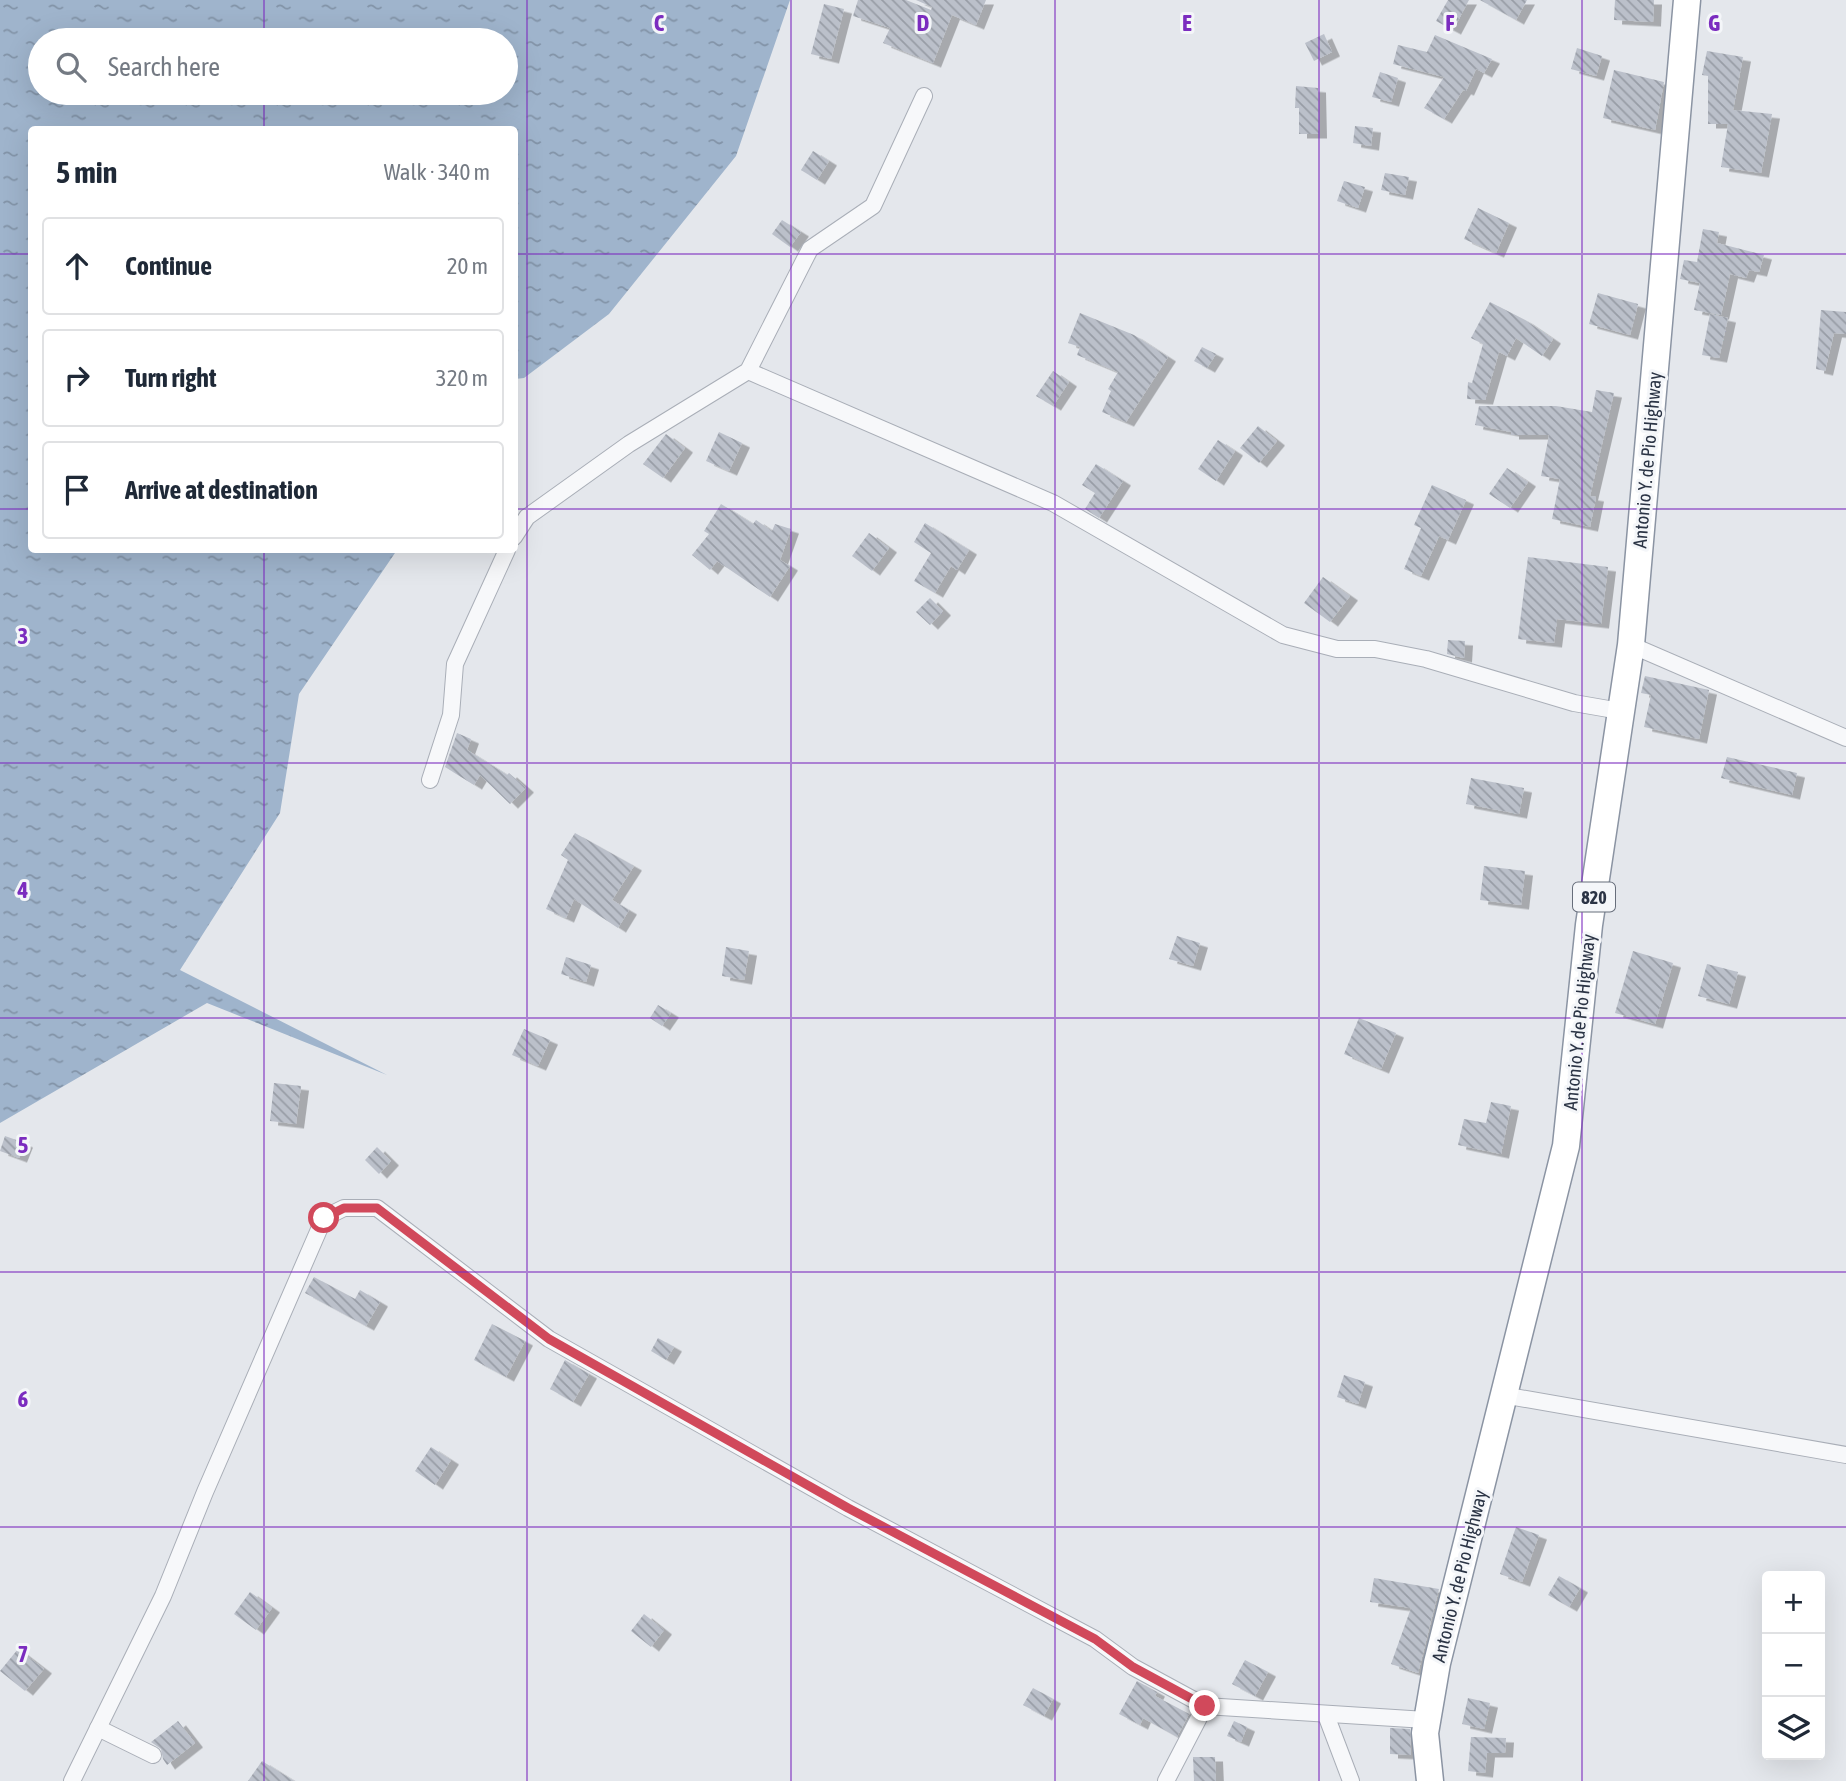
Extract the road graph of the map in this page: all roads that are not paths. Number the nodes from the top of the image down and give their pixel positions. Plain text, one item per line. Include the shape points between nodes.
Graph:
1 (1687, 0) edge
2 (924, 96) dead end
3 (748, 371) junction
4 (518, 531) edge
5 (505, 553) edge
6 (1631, 645) junction
7 (1620, 711) junction
8 (1846, 738) edge
9 (430, 780) dead end
10 (1503, 1395) junction
11 (1846, 1455) edge
12 (1205, 1706) junction
13 (1326, 1715) junction
14 (1426, 1720) junction
15 (98, 1728) junction
16 (153, 1755) dead end
17 (72, 1781) edge
18 (1166, 1781) edge
19 (1351, 1781) edge
20 (1430, 1781) edge

1 - 6 highway, Antonio Y. de Pio Highway / 820
2 - 3 street via 873,206 810,249
3 - 4 street via 618,452 527,517
3 - 7 street via 1053,503 1283,635 1337,649 1375,649 1426,659 1574,703
5 - 9 street via 455,663 451,715
6 - 7 highway, Antonio Y. de Pio Highway / 820
6 - 8 street
7 - 10 highway, Antonio Y. de Pio Highway / 820 via 1589,925 1566,1146
10 - 11 street
10 - 14 highway, Antonio Y. de Pio Highway / 820
12 - 13 street
12 - 15 street via 1133,1667 1095,1639 848,1508 549,1339 377,1208 344,1208 324,1218 163,1596
12 - 18 street
13 - 14 street
13 - 19 street
14 - 20 highway, Antonio Y. de Pio Highway / 820
15 - 16 street
15 - 17 street

